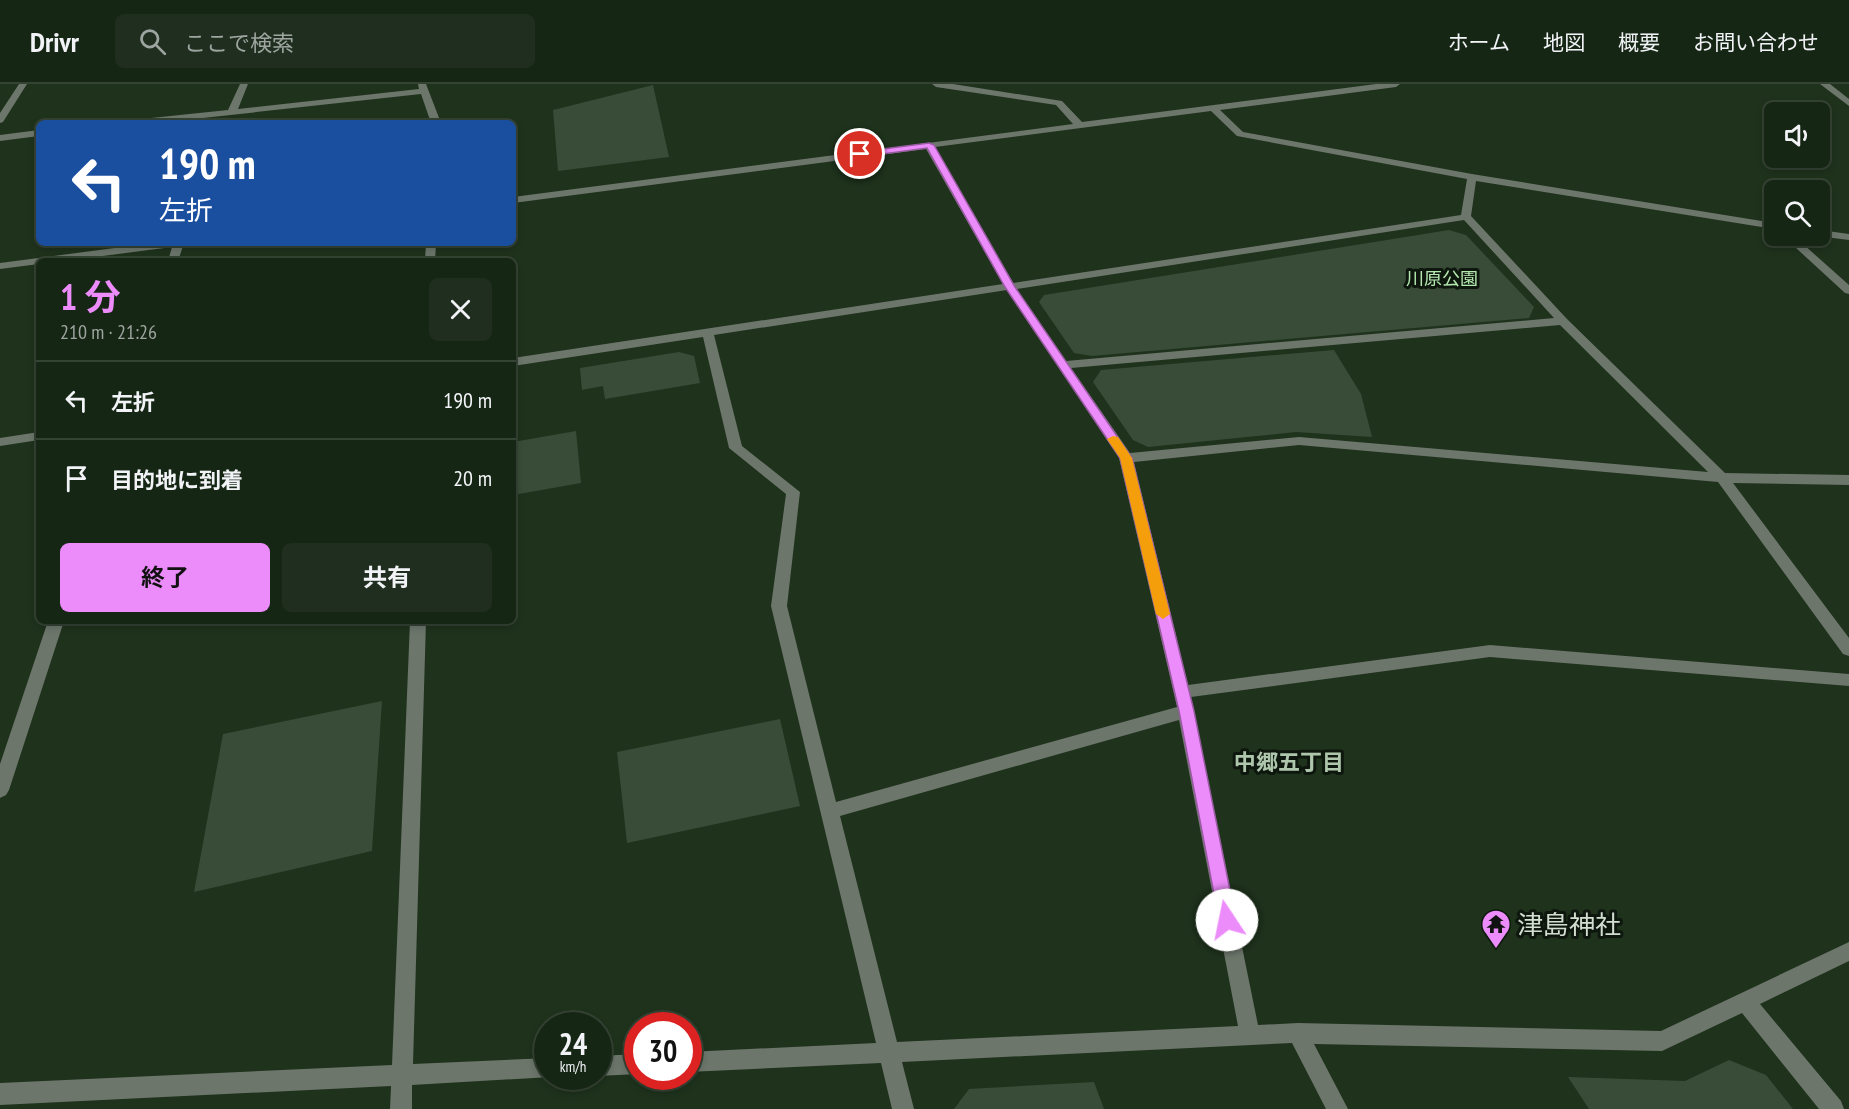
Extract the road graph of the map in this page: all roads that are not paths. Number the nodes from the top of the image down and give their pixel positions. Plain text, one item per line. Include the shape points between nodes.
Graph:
1 (23, 84) edge
2 (244, 84) edge
3 (936, 84) edge
4 (1396, 84) edge
5 (1824, 84) edge
6 (423, 87) edge
7 (1849, 103) edge
8 (1213, 108) junction
9 (232, 112) junction
10 (0, 120) edge
11 (159, 120) edge
12 (435, 120) edge
13 (1080, 126) junction
14 (36, 133) edge
15 (0, 138) edge
16 (929, 145) junction
17 (1472, 177) junction
18 (516, 200) edge
19 (1466, 217) junction
20 (1764, 224) edge
21 (1830, 234) edge
22 (1849, 237) edge
23 (156, 246) edge
24 (1799, 246) edge
25 (62, 258) edge
26 (36, 261) edge
27 (0, 266) edge
28 (1010, 287) junction
29 (1849, 291) edge
30 (1563, 321) junction
31 (708, 333) junction
32 (516, 362) edge
33 (1063, 365) junction
34 (36, 436) edge
35 (0, 442) edge
36 (1126, 458) junction
37 (1722, 478) junction
38 (1849, 480) edge
39 (55, 624) edge
40 (418, 624) edge
41 (1849, 650) edge
42 (1849, 680) edge
43 (1182, 692) junction
44 (1186, 711) junction
45 (0, 790) edge
46 (830, 810) junction
47 (1849, 951) edge
48 (1745, 1001) junction
49 (1298, 1034) junction
50 (1250, 1036) junction
51 (889, 1052) junction
52 (702, 1061) edge
53 (534, 1069) edge
54 (403, 1075) junction
55 (0, 1094) edge
56 (401, 1109) edge
57 (903, 1109) edge
58 (1337, 1109) edge
59 (1833, 1109) edge

1 - 10 street
2 - 9 street
3 - 13 street via 1059,103
4 - 8 street
5 - 7 street
6 - 9 street
6 - 12 street
8 - 13 street
8 - 17 street via 1240,134
9 - 11 street
13 - 16 street
14 - 15 street
16 - 18 street
16 - 28 street
17 - 19 street
17 - 20 street
19 - 28 street
19 - 30 street
21 - 22 street
23 - 25 street
24 - 29 street
26 - 27 street
28 - 31 street
28 - 33 street
30 - 33 street
30 - 37 street
31 - 32 street
31 - 46 street via 736,448 793,492 778,606
33 - 36 street
34 - 35 street
36 - 37 street via 1299,441
36 - 43 street
37 - 38 street
37 - 41 street
39 - 45 street
40 - 54 street
42 - 43 street via 1490,651
43 - 44 street
44 - 46 street
44 - 50 street
46 - 51 street
47 - 48 street
48 - 49 street via 1662,1041
48 - 59 street
49 - 50 street
49 - 58 street
50 - 51 street
51 - 52 street
51 - 57 street
53 - 54 street
54 - 55 street
54 - 56 street

